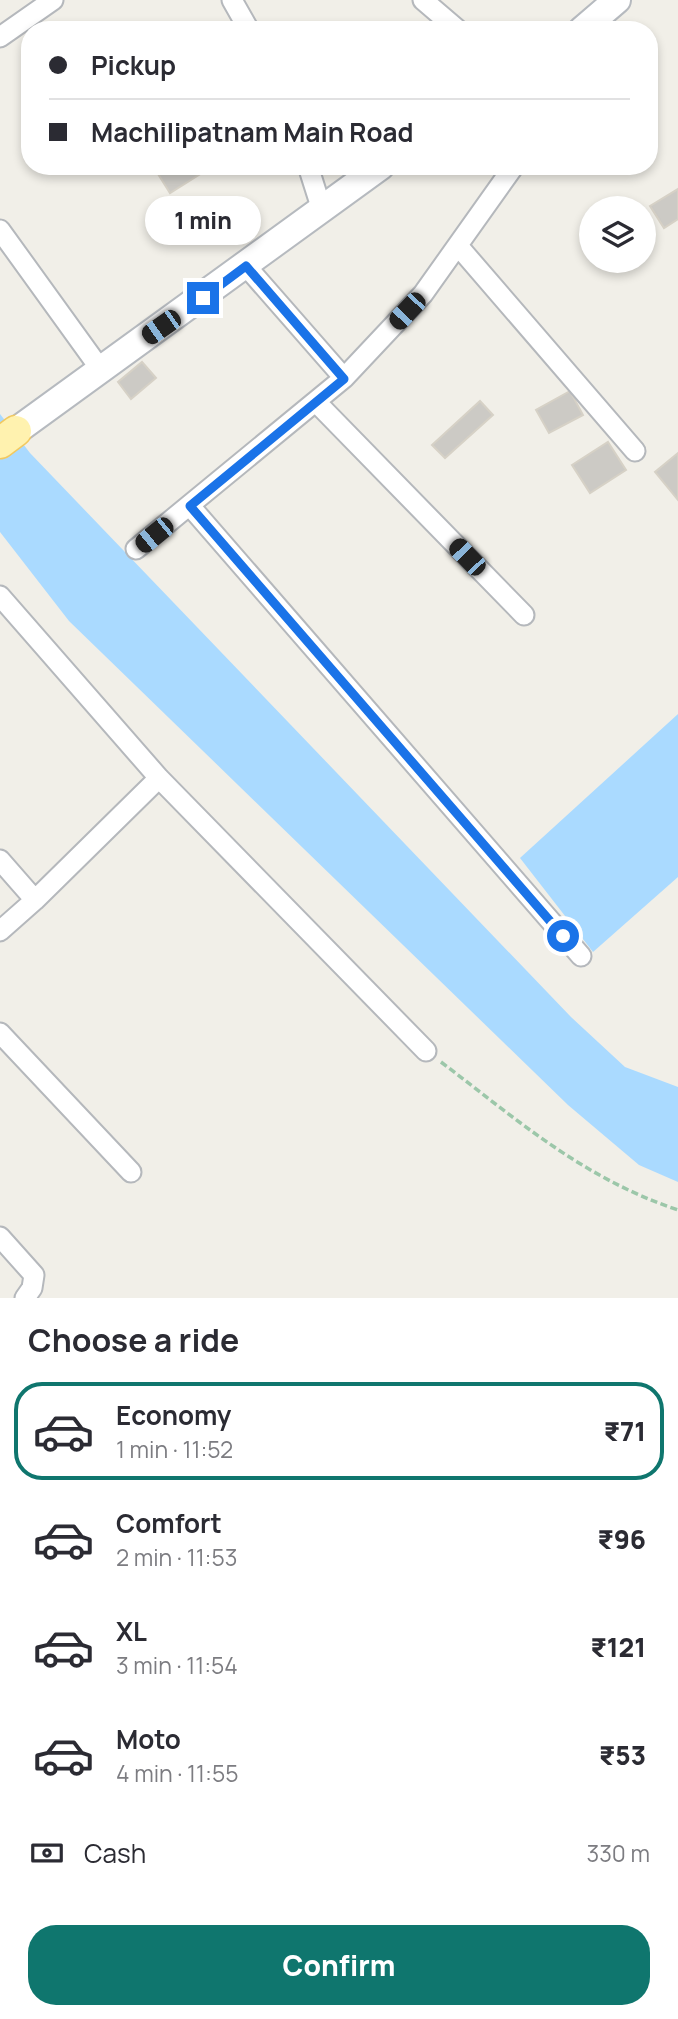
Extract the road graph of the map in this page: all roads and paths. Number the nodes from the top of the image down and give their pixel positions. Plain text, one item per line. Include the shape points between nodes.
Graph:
1 (53, 0) edge
2 (232, 0) edge
3 (422, 0) edge
4 (617, 0) edge
5 (23, 21) edge
6 (244, 21) edge
7 (447, 21) edge
8 (593, 21) edge
9 (21, 22) edge
10 (0, 37) edge
11 (311, 175) edge
12 (368, 175) edge
13 (508, 175) edge
14 (321, 207) junction
15 (0, 230) edge
16 (459, 247) junction
17 (246, 266) junction
18 (101, 370) junction
19 (344, 379) junction
20 (317, 403) junction
21 (8, 437) edge
22 (635, 452) dead end
23 (190, 506) junction
24 (136, 549) dead end
25 (0, 596) edge
26 (524, 615) dead end
27 (159, 778) junction
28 (0, 860) edge
29 (35, 900) junction
30 (0, 931) edge
31 (581, 956) dead end
32 (0, 1033) edge
33 (426, 1051) joint
34 (131, 1172) dead end
35 (678, 1210) edge
36 (0, 1237) edge
37 (25, 1298) edge

1 - 5 street
2 - 6 street
3 - 7 street
4 - 8 street
9 - 10 street
11 - 14 street
12 - 14 street
13 - 16 street
14 - 17 street
15 - 18 street
16 - 19 street via 423,295
16 - 22 street
17 - 18 street
17 - 19 street
18 - 21 street
19 - 20 street
20 - 23 street
20 - 26 street
23 - 24 street
23 - 31 street
25 - 27 street
27 - 29 street
27 - 33 street
28 - 29 street
29 - 30 street
32 - 34 street
33 - 35 path via 570,1160 635,1195
36 - 37 street via 34,1275

